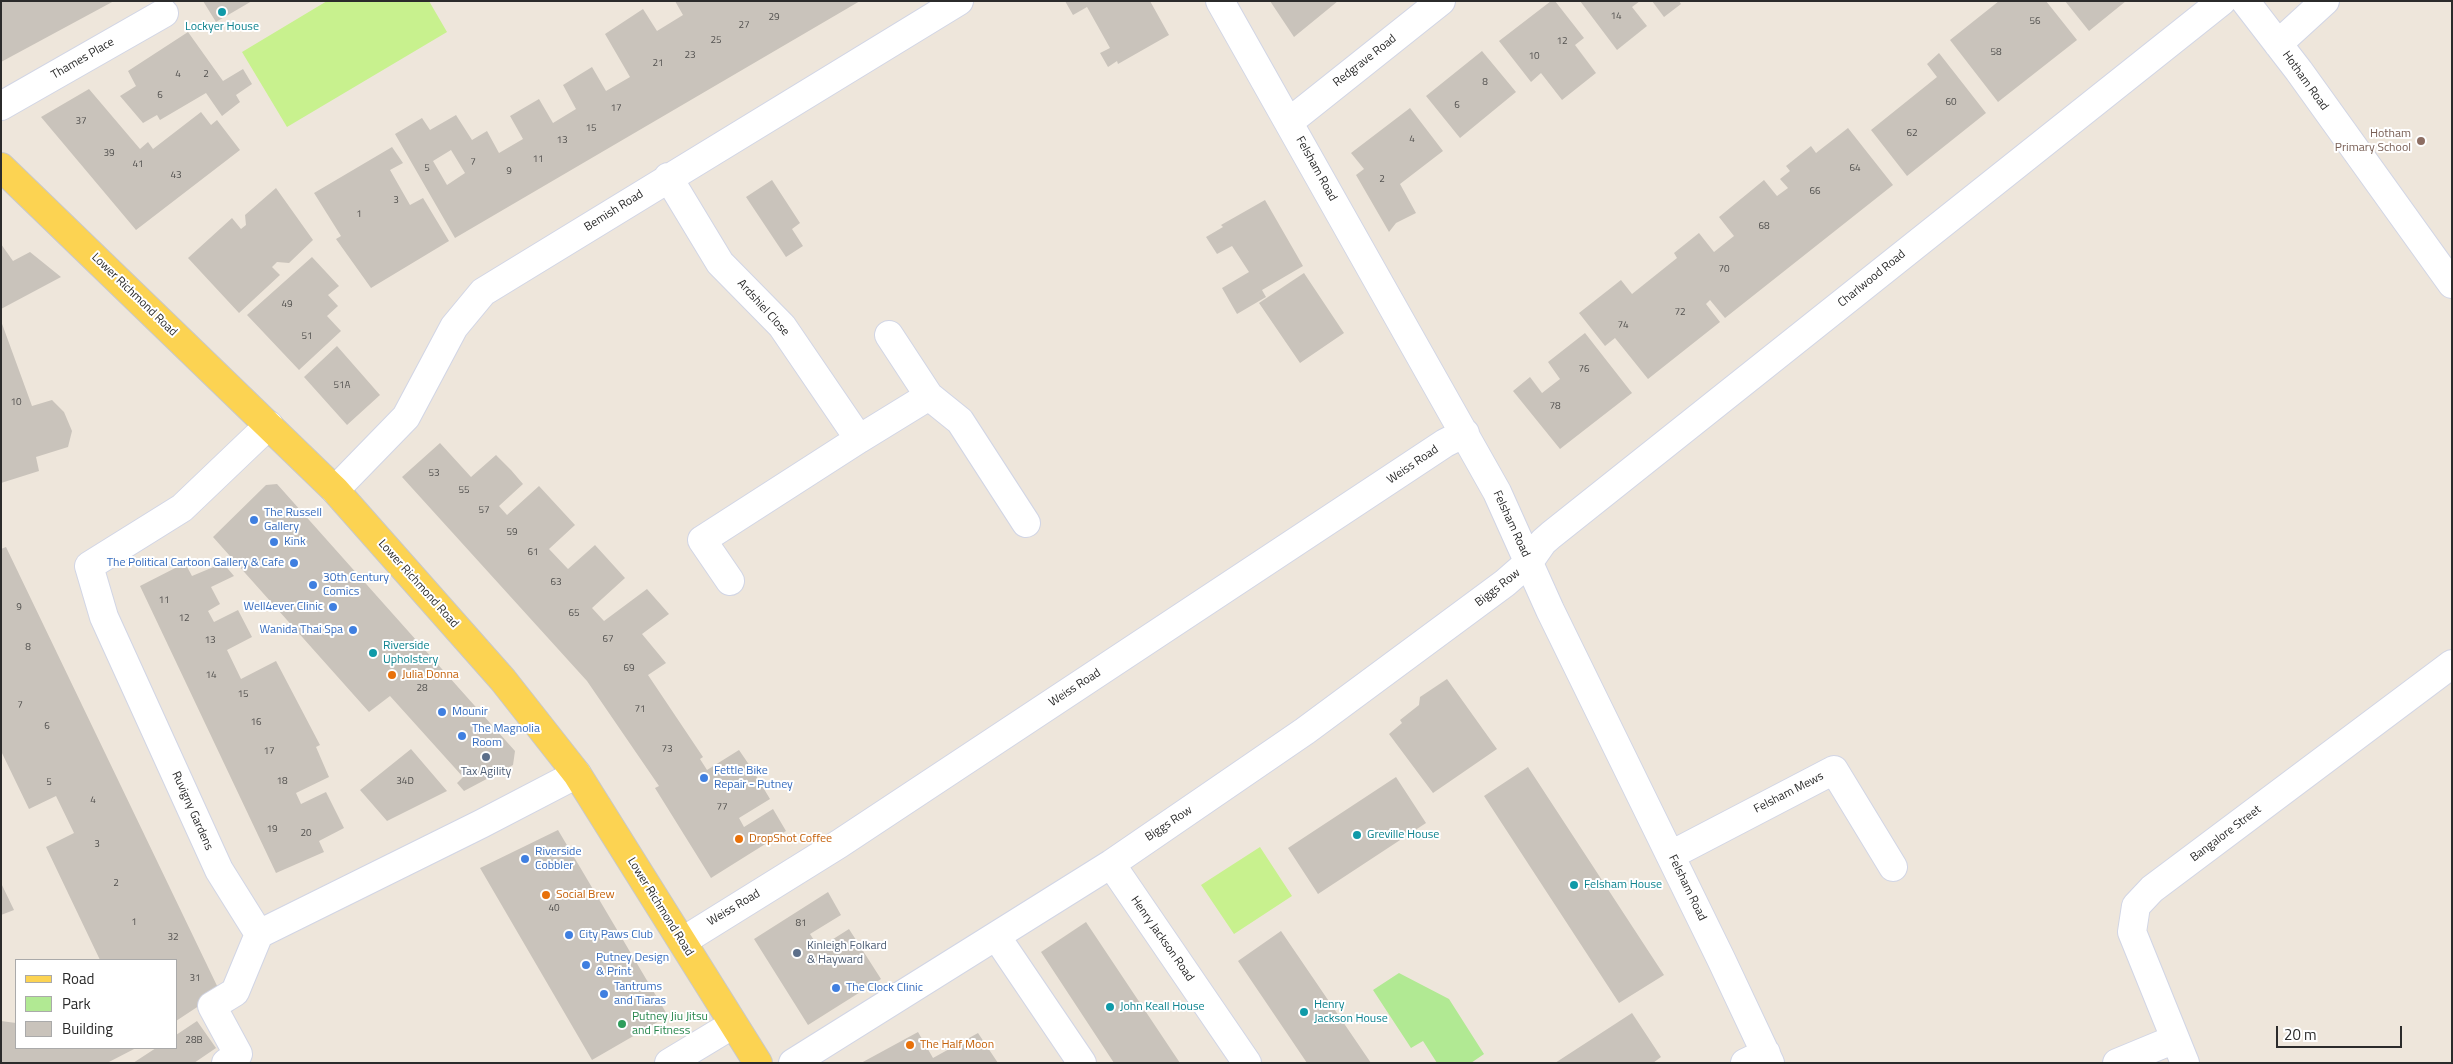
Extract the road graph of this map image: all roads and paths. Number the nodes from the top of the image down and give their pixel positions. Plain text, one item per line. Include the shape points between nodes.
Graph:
1 (959, 1) edge
2 (1220, 1) edge
3 (1441, 1) edge
4 (2222, 1) edge
5 (2245, 1) edge
6 (2325, 1) edge
7 (164, 13) dead end
8 (2278, 44) junction
9 (1, 106) edge
10 (1289, 122) junction
11 (1, 167) edge
12 (668, 177) junction
13 (2452, 284) edge
14 (889, 335) dead end
15 (929, 396) junction
16 (270, 425) junction
17 (1465, 433) junction
18 (859, 439) junction
19 (335, 490) junction
20 (1026, 523) dead end
21 (1529, 562) junction
22 (730, 581) dead end
23 (2452, 664) edge
24 (577, 774) junction
25 (1671, 855) junction
26 (1111, 864) junction
27 (1893, 867) dead end
28 (259, 934) junction
29 (996, 936) junction
30 (683, 941) junction
31 (732, 1025) junction
32 (2180, 1051) edge
33 (1760, 1060) edge
34 (226, 1063) edge
35 (669, 1063) edge
36 (758, 1063) edge
37 (793, 1063) edge
38 (1082, 1063) edge
39 (1247, 1063) edge
40 (2117, 1063) edge

1 - 12 street, Bemish Road
2 - 10 street, Felsham Road
3 - 10 street, Redgrave Road
4 - 21 street, Charlwood Road via 1551,535
5 - 8 street, Hotham Road
6 - 8 street
7 - 9 street, Thames Place
8 - 13 street, Hotham Road
10 - 17 street, Felsham Road
11 - 16 main road, Lower Richmond Road
12 - 18 street, Ardshiel Close via 720,263 782,326
12 - 19 street, Bemish Road via 483,292 454,327 406,417
14 - 15 street
15 - 18 street
15 - 20 street via 960,421
16 - 19 main road, Lower Richmond Road
16 - 28 street, Ruvigny Gardens via 182,508 88,566 104,617 219,870
17 - 21 street, Felsham Road
17 - 30 street, Weiss Road via 1445,443 839,844
18 - 22 street via 702,540
19 - 24 main road, Lower Richmond Road via 504,680
21 - 25 street, Felsham Road
21 - 26 street, Biggs Row via 1305,731
23 - 32 street, Bangalore Street via 2152,889 2136,906 2132,932
24 - 28 street
24 - 30 main road, Lower Richmond Road
25 - 27 street, Felsham Mews via 1834,770
25 - 33 street, Felsham Road
26 - 29 street, Biggs Row
26 - 39 street, Henry Jackson Road
28 - 34 street via 234,992 212,1006 238,1054
29 - 37 street, Biggs Row
29 - 38 street
30 - 31 main road, Lower Richmond Road
31 - 35 street
31 - 36 main road, Lower Richmond Road
32 - 40 street

